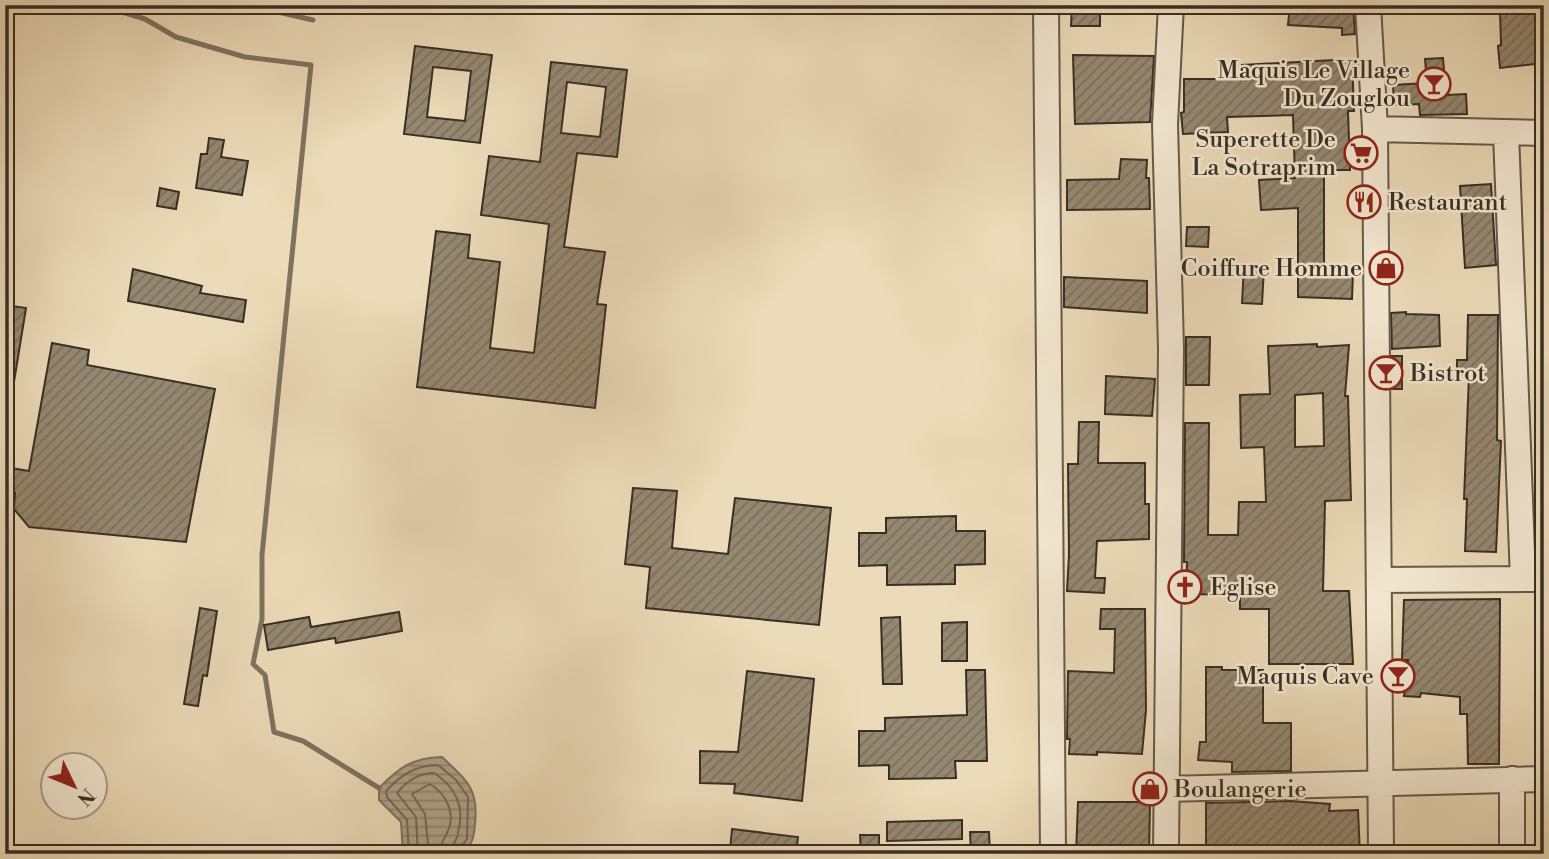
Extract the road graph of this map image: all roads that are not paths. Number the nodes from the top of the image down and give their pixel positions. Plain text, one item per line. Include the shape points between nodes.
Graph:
1 (1046, 5) edge
2 (1171, 5) edge
3 (1368, 5) edge
4 (1375, 129) junction
5 (1506, 133) junction
6 (1544, 133) edge
7 (1534, 579) edge
8 (1379, 580) junction
9 (1512, 779) junction
10 (1544, 779) edge
11 (1380, 783) junction
12 (1166, 789) junction
13 (1053, 854) edge
14 (1166, 854) edge
15 (1381, 854) edge
16 (1512, 854) edge

1 - 13 street
2 - 12 street via 1165,124 1171,348
3 - 4 street
4 - 5 street
4 - 8 street
5 - 6 street
5 - 7 street
7 - 8 street
8 - 11 street
9 - 10 street
9 - 11 street
9 - 16 street
11 - 12 street
11 - 15 street
12 - 14 street

